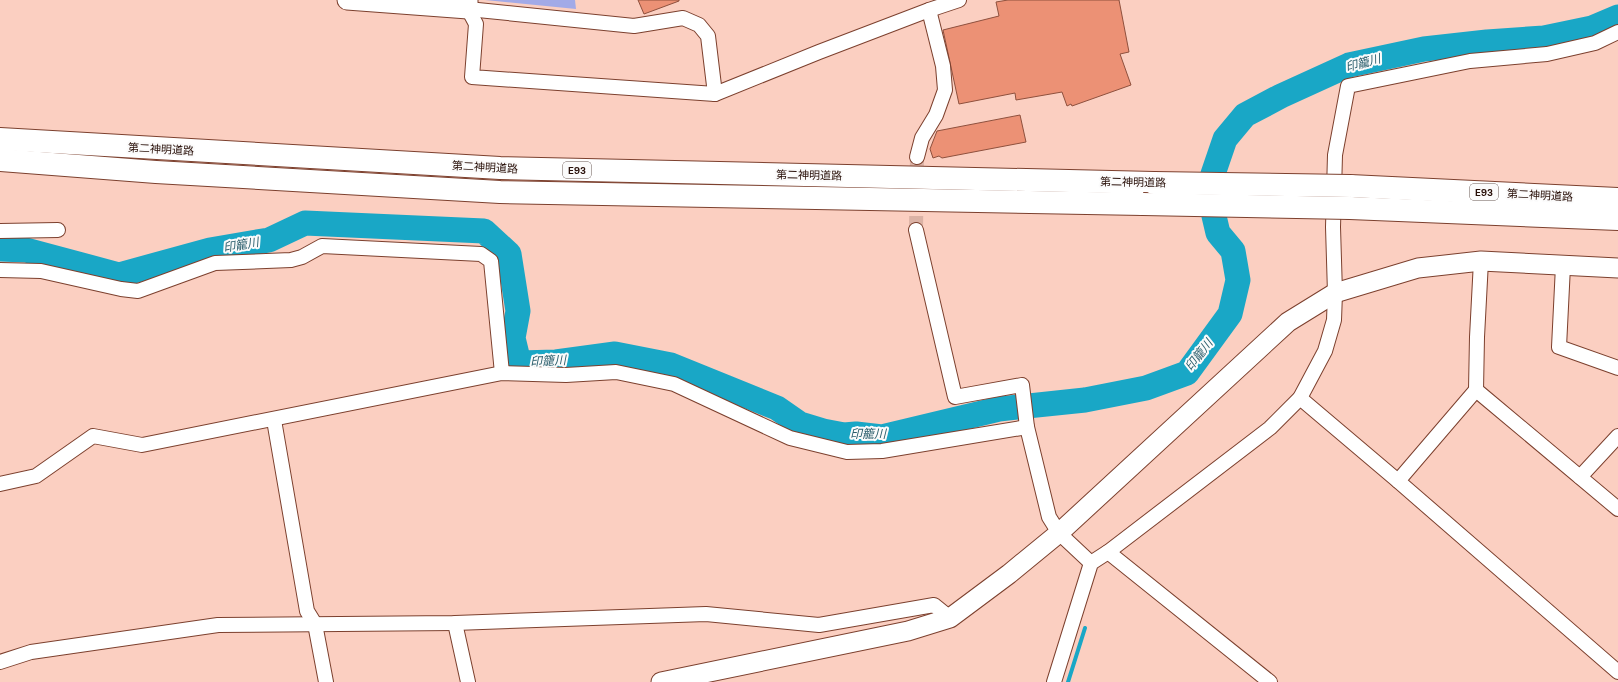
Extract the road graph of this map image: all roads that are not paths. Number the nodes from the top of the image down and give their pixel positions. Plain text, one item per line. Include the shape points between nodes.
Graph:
1 (356, 0) edge
2 (959, 0) edge
3 (468, 4) edge
4 (929, 10) junction
5 (1618, 32) edge
6 (715, 94) junction
7 (0, 138) edge
8 (917, 157) tunnel mouth
9 (0, 160) edge
10 (1618, 199) edge
11 (1618, 219) edge
12 (58, 230) dead end
13 (916, 230) tunnel mouth
14 (0, 231) edge
15 (1481, 261) junction
16 (1563, 266) junction
17 (1618, 268) edge
18 (0, 270) edge
19 (1335, 293) junction
20 (1618, 368) edge
21 (502, 373) junction
22 (1476, 390) junction
23 (1300, 398) junction
24 (274, 420) junction
25 (1028, 427) junction
26 (1618, 436) edge
27 (1580, 477) junction
28 (1398, 481) junction
29 (0, 484) edge
30 (1618, 509) edge
31 (1059, 533) junction
32 (1108, 552) junction
33 (1091, 563) junction
34 (950, 618) junction
35 (455, 623) junction
36 (315, 624) junction
37 (0, 662) edge
38 (1618, 672) edge
39 (326, 682) edge
40 (468, 682) edge
41 (661, 682) edge
42 (1054, 682) edge
43 (1270, 682) edge

1 - 3 street
2 - 4 street
3 - 6 street via 634,26 683,18 699,25 708,36
3 - 6 street via 476,24 472,77
4 - 6 street
4 - 8 street via 943,66 945,90 936,115 922,138
5 - 19 street via 1595,43 1547,54 1470,61 1348,86 1335,155
7 - 10 highway, 第二神明道路 / E93, bridge via 500,168 1350,186
9 - 11 highway, 第二神明道路 / E93, bridge via 156,172 500,192 1350,208
12 - 14 street
13 - 25 street via 955,397 1022,385
15 - 16 street
15 - 19 street via 1418,268
15 - 22 street
16 - 17 street
16 - 20 street via 1559,347
18 - 21 street via 41,270 138,291 215,263 291,260 322,246 481,254 491,261
19 - 23 street via 1334,320 1326,351
19 - 31 street via 1288,322
21 - 24 street
21 - 25 street via 566,375 616,372 674,384 790,438 847,452 882,451
22 - 27 street
22 - 28 street
23 - 28 street
23 - 32 street via 1270,428
24 - 29 street via 142,445 93,436 36,476
24 - 36 street via 307,611
25 - 31 street via 1049,517
26 - 27 street
27 - 30 street
28 - 38 street
31 - 33 street
31 - 34 street
32 - 33 street
32 - 43 street
33 - 42 street
34 - 35 street via 934,605 819,625 706,614
34 - 41 street via 908,631
35 - 36 street
35 - 40 street
36 - 37 street via 218,625 31,652
36 - 39 street

